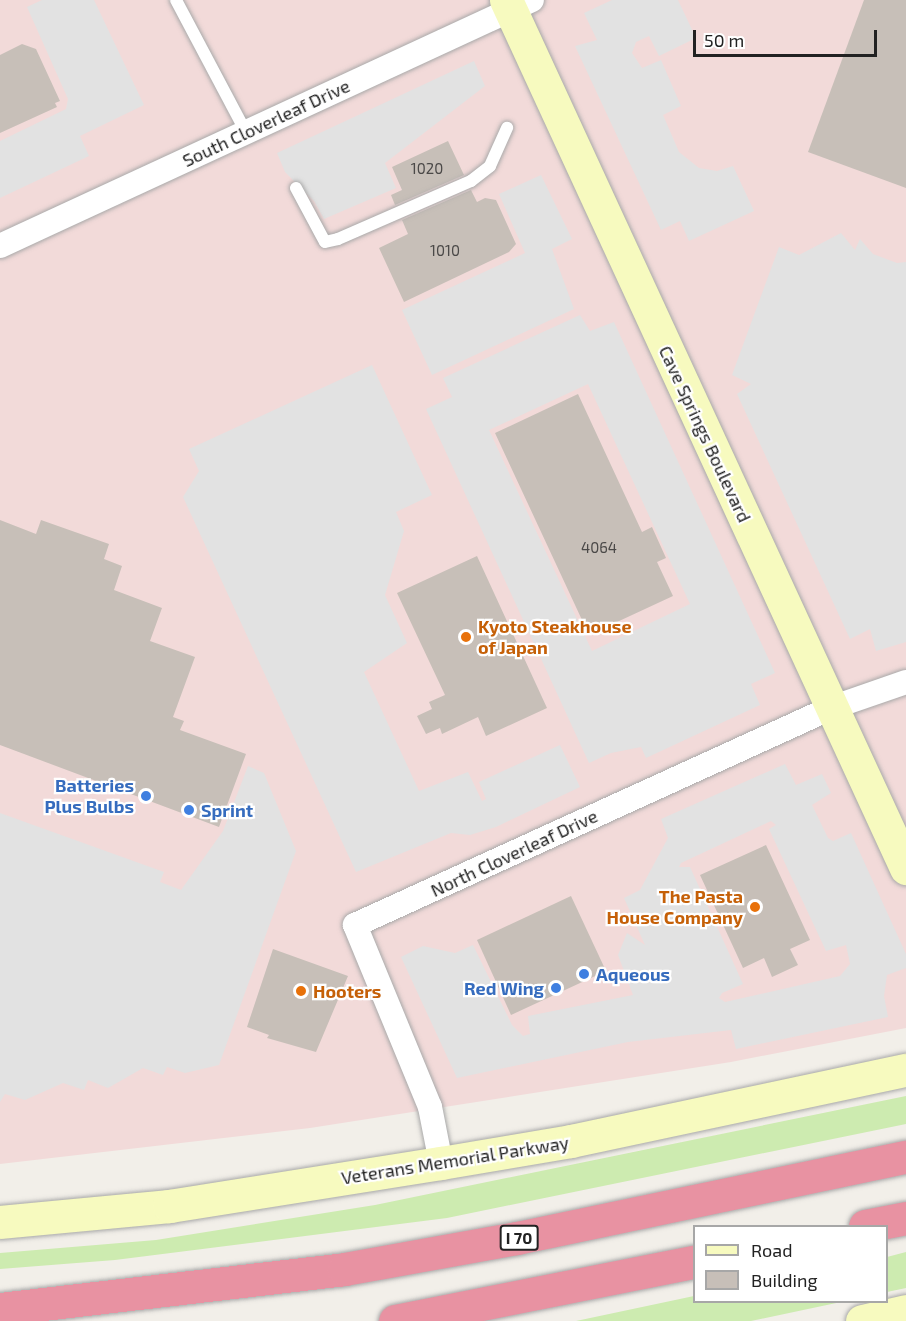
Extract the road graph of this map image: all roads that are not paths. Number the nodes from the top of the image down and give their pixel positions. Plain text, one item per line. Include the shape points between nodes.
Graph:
1 (176, 0) edge
2 (516, 3) edge
3 (507, 128) dead end
4 (246, 132) junction
5 (296, 188) dead end
6 (0, 246) edge
7 (906, 682) edge
8 (831, 708) junction
9 (906, 868) edge
10 (906, 1070) edge
11 (906, 1157) edge
12 (441, 1163) junction
13 (906, 1218) edge
14 (0, 1222) edge
15 (874, 1225) edge
16 (693, 1262) edge
17 (0, 1293) edge
18 (46, 1304) junction
19 (0, 1309) edge
20 (906, 1311) edge
21 (395, 1321) edge
22 (862, 1321) edge

1 - 4 lane
2 - 4 street, South Cloverleaf Drive
2 - 8 street, Cave Springs Boulevard
3 - 5 lane via 490,166 471,181 338,239 325,242
4 - 6 street, South Cloverleaf Drive
7 - 8 street, North Cloverleaf Drive
8 - 9 street, Cave Springs Boulevard
8 - 12 street, North Cloverleaf Drive via 355,926 430,1107
10 - 12 street, Veterans Memorial Parkway via 571,1141
11 - 18 highway, I 70 via 518,1238 344,1269
12 - 14 street, Veterans Memorial Parkway via 170,1206
13 - 15 highway
16 - 21 highway
17 - 18 highway
18 - 19 highway, I 70
20 - 22 street

